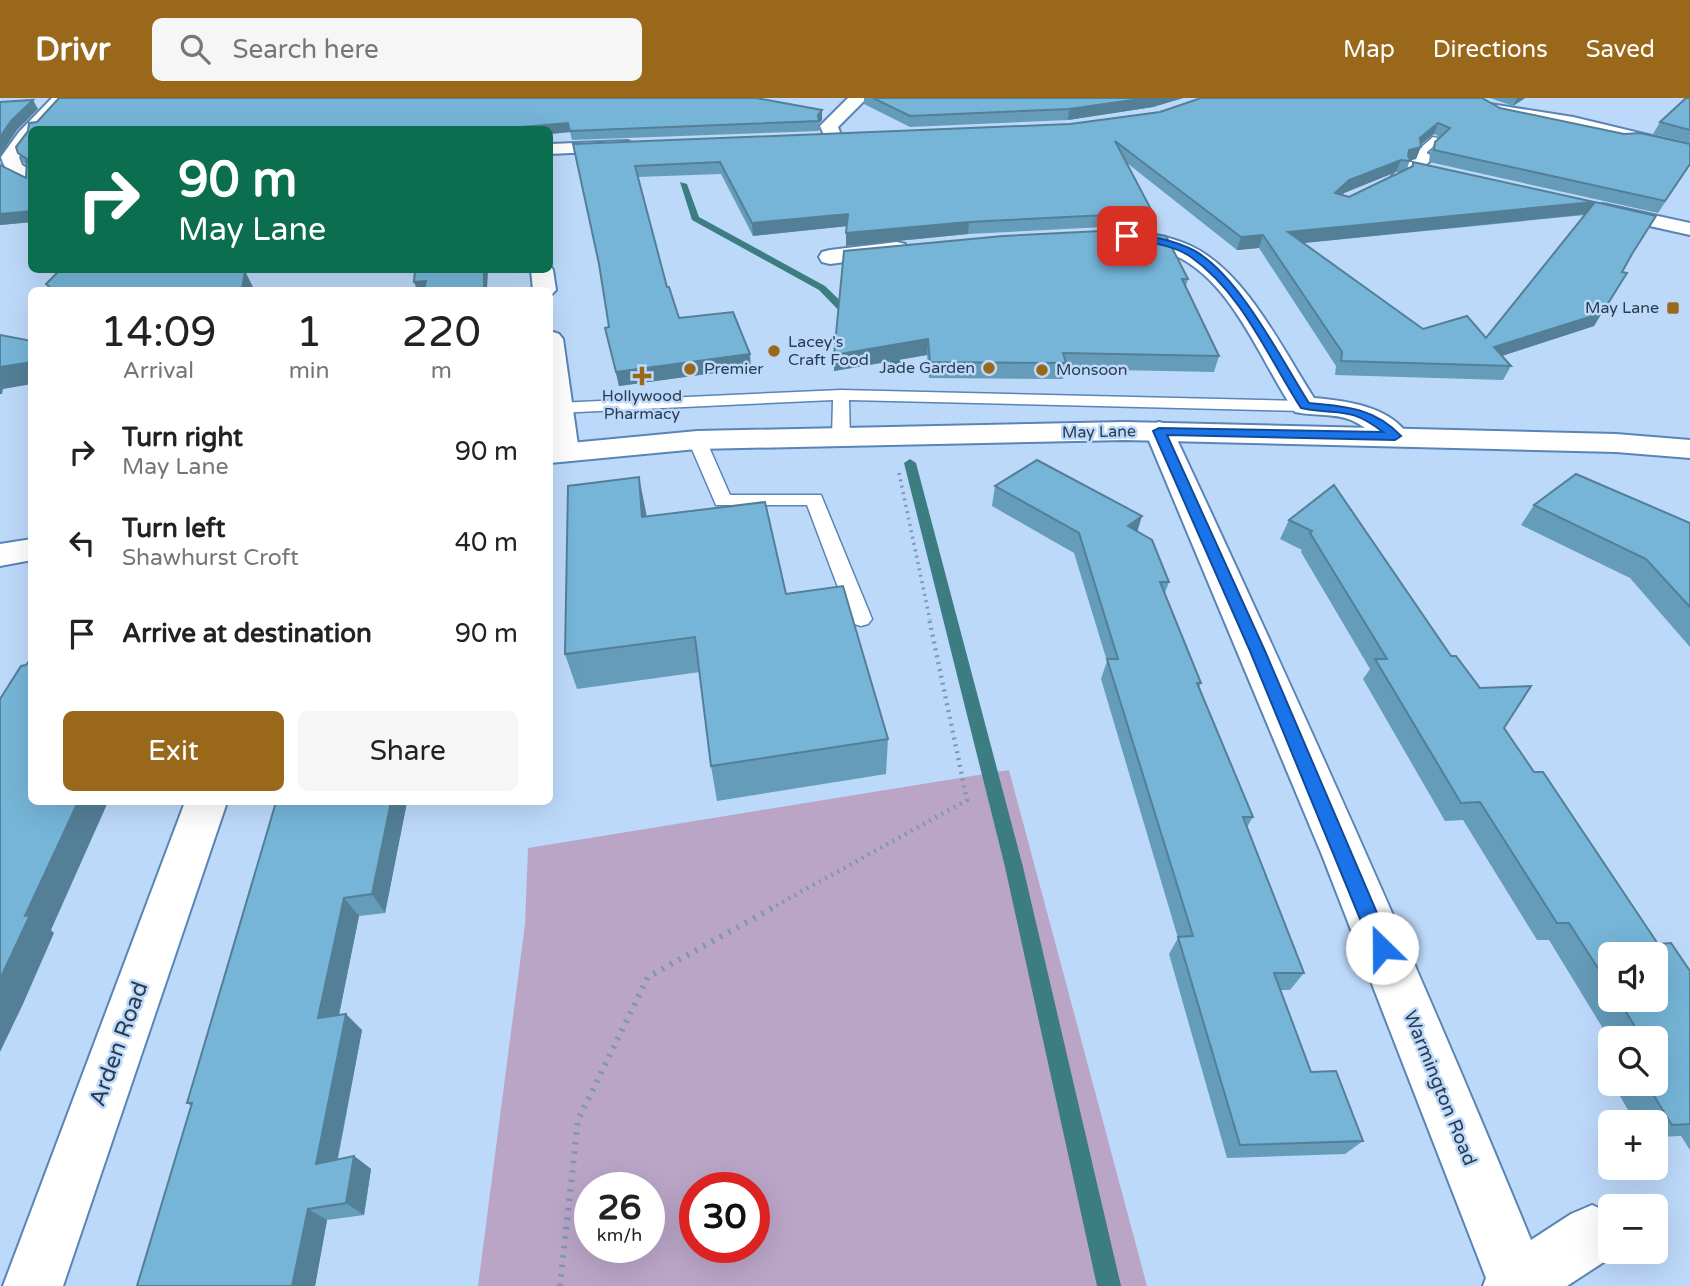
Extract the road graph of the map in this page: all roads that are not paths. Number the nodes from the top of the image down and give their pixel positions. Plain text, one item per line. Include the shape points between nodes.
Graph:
1 (81, 98) edge
2 (859, 98) edge
3 (1483, 98) edge
4 (61, 99) edge
5 (36, 102) dead end
6 (34, 126) edge
7 (28, 132) edge
8 (833, 138) edge
9 (1437, 139) edge
10 (644, 145) edge
11 (553, 149) edge
12 (1690, 150) edge
13 (1408, 170) joint
14 (1440, 173) edge
15 (28, 177) edge
16 (28, 181) edge
17 (10, 186) edge
18 (1585, 205) edge
19 (1690, 229) edge
20 (1093, 237) edge
21 (920, 246) edge
22 (831, 257) dead end
23 (553, 369) edge
24 (841, 395) junction
25 (1305, 406) junction
26 (557, 408) junction
27 (1159, 431) junction
28 (1395, 436) junction
29 (841, 439) junction
30 (697, 440) junction
31 (1690, 449) edge
32 (557, 453) edge
33 (28, 550) edge
34 (0, 555) edge
35 (861, 619) dead end
36 (205, 805) edge
37 (1592, 1235) dead end
38 (1516, 1284) edge
39 (33, 1286) edge

1 - 4 street
2 - 8 street via 829,125
3 - 12 street via 1476,101 1502,112 1573,122
4 - 5 street
4 - 6 street
7 - 15 street via 10,157 13,168
9 - 13 lane
10 - 11 street
13 - 14 street
16 - 17 street
18 - 19 street
20 - 25 street via 1153,239 1193,253 1238,298
21 - 22 street
23 - 26 street
24 - 25 lane
24 - 26 lane
24 - 29 lane
25 - 28 street via 1353,410 1368,415
26 - 32 street
27 - 28 street, May Lane
27 - 29 street, May Lane
27 - 38 street, Warmington Road via 1258,651 1460,1134
28 - 31 street, May Lane
29 - 30 street, May Lane
30 - 32 street, May Lane
30 - 35 lane via 723,501 814,499
33 - 34 street
36 - 39 street, Arden Road
37 - 38 street, Warmington Road

